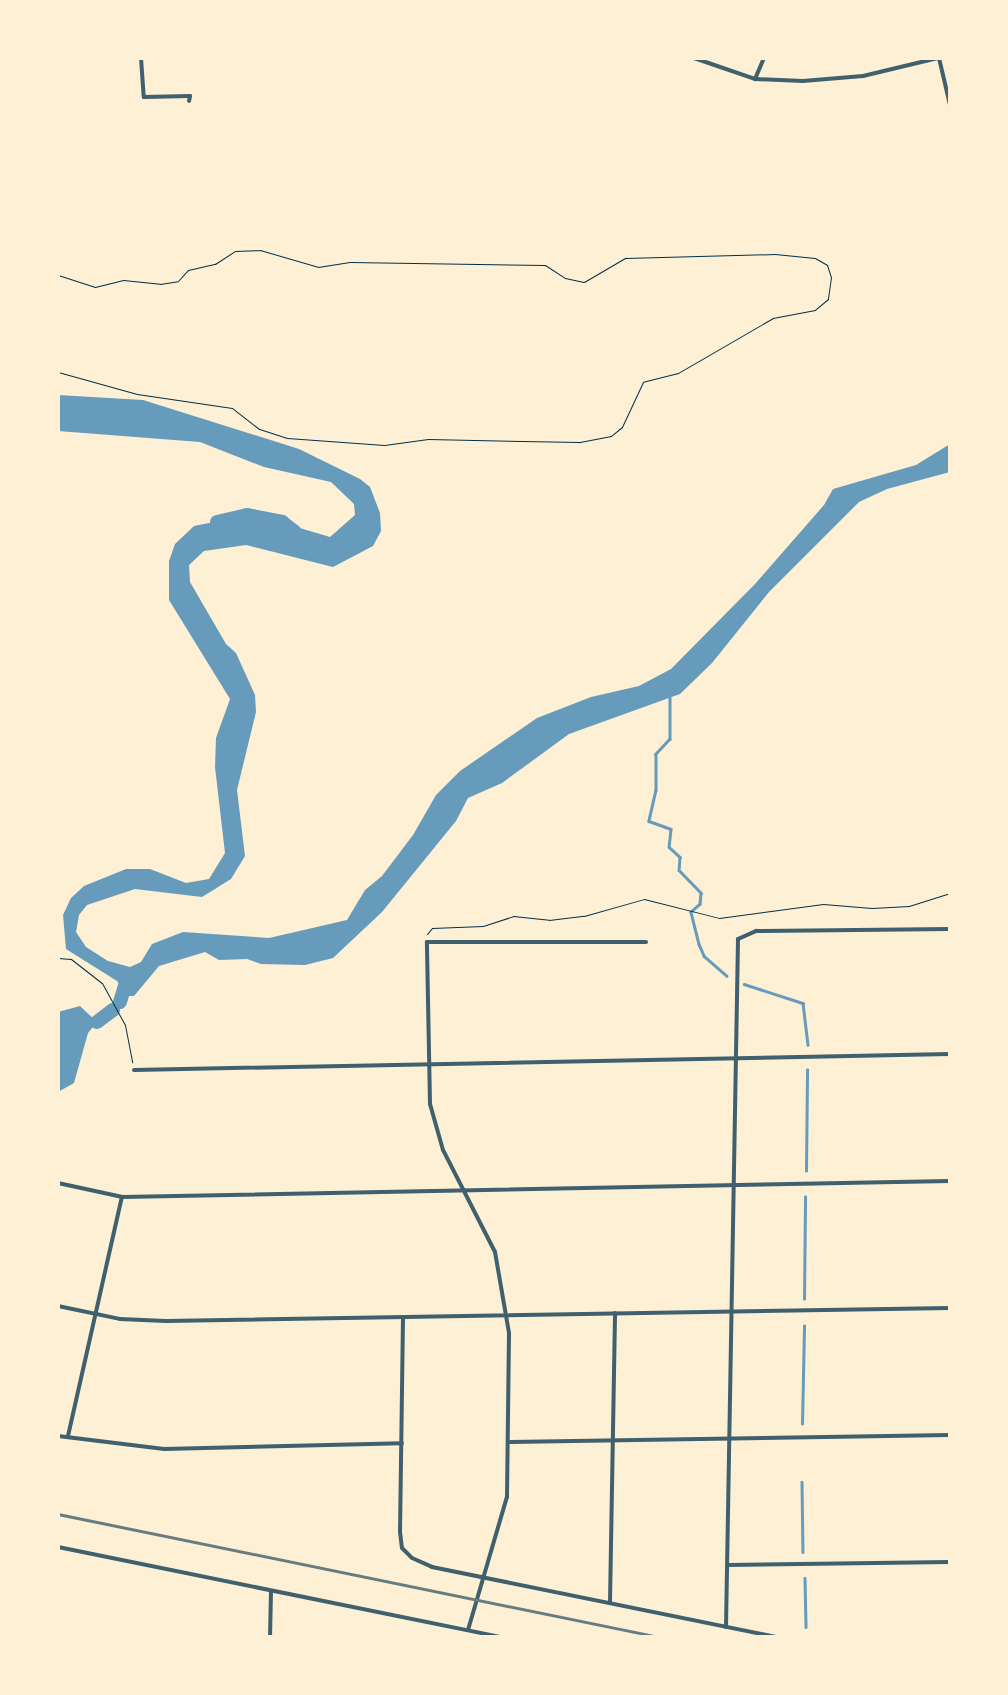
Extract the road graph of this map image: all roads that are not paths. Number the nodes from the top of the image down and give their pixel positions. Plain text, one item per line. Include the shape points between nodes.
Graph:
1 (141, 58) edge
2 (694, 58) edge
3 (764, 58) edge
4 (939, 58) edge
5 (755, 79) junction
6 (189, 101) dead end
7 (950, 105) edge
8 (950, 929) edge
9 (646, 942) dead end
10 (950, 948) edge
11 (950, 1054) edge
12 (736, 1058) junction
13 (426, 1063) junction
14 (134, 1070) road end
15 (950, 1181) edge
16 (58, 1183) edge
17 (734, 1184) junction
18 (464, 1189) junction
19 (122, 1197) junction
20 (58, 1306) edge
21 (950, 1308) edge
22 (731, 1312) junction
23 (96, 1314) junction
24 (614, 1314) junction
25 (507, 1316) junction
26 (403, 1318) junction
27 (950, 1435) edge
28 (58, 1436) edge
29 (68, 1438) junction
30 (729, 1439) junction
31 (612, 1440) junction
32 (510, 1442) junction
33 (402, 1444) junction
34 (58, 1548) edge
35 (950, 1562) edge
36 (728, 1566) junction
37 (482, 1576) junction
38 (270, 1591) junction
39 (610, 1602) junction
40 (726, 1627) junction
41 (468, 1630) junction
42 (501, 1637) edge
43 (270, 1638) edge
44 (782, 1638) edge

1 - 6 street via 144,97 190,96
2 - 5 street
3 - 5 street
4 - 5 street via 846,78
4 - 7 street
8 - 10 street
8 - 12 street via 756,931 738,938
9 - 13 street via 427,942
11 - 12 street
12 - 13 street
12 - 17 street
13 - 14 street
13 - 18 street via 435,1126
15 - 17 street
16 - 19 street
17 - 18 street
17 - 22 street
18 - 19 street
18 - 25 street via 494,1252
19 - 23 street
20 - 23 street
21 - 22 street
22 - 24 street
22 - 30 street
23 - 26 street via 166,1322
23 - 29 street
24 - 25 street
24 - 31 street
25 - 26 street
25 - 32 street
26 - 33 street
27 - 30 street
28 - 29 street
29 - 33 street via 164,1448
30 - 31 street
30 - 36 street
31 - 32 street
31 - 39 street
32 - 37 street via 504,1511
33 - 37 street via 400,1532 406,1554
34 - 38 street
35 - 36 street
36 - 40 street
37 - 39 street
37 - 41 street
38 - 41 street
38 - 43 street
39 - 40 street
40 - 44 street
41 - 42 street

